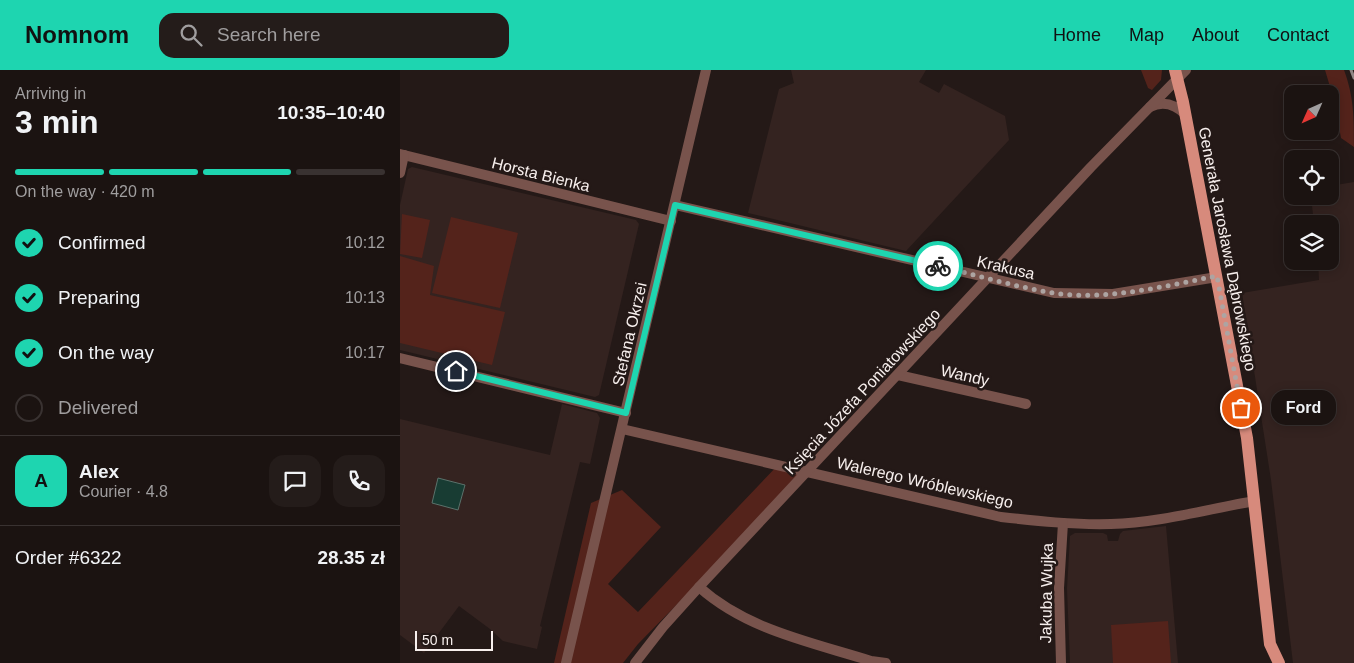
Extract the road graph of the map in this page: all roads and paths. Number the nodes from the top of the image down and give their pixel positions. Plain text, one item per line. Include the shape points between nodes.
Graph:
1 (706, 70) edge
2 (1180, 73) edge
3 (1147, 109) junction
4 (1186, 116) junction
5 (402, 154) edge
6 (400, 173) edge
7 (675, 205) junction
8 (671, 222) junction
9 (1217, 276) junction
10 (989, 278) junction
11 (400, 358) edge
12 (898, 375) junction
13 (1026, 404) dead end
14 (626, 413) junction
15 (622, 429) junction
16 (808, 471) junction
17 (1254, 501) junction
18 (1063, 523) junction
19 (699, 587) junction
20 (1270, 644) junction
21 (871, 662) edge
22 (566, 663) edge
23 (636, 663) edge
24 (886, 663) edge
25 (1061, 663) edge
26 (1272, 663) edge
27 (1279, 663) edge

1 - 7 street, Stefana Okrzei
2 - 3 street, Księcia Józefa Poniatowskiego
2 - 4 main road, Generała Jarosława Dąbrowskiego
3 - 4 street via 1166,103 1180,109
3 - 10 street, Księcia Józefa Poniatowskiego
4 - 9 main road, Generała Jarosława Dąbrowskiego
5 - 6 street, Horsta Bienka
5 - 8 street, Horsta Bienka
7 - 8 street, Stefana Okrzei
7 - 10 street, Krakusa
8 - 14 street, Stefana Okrzei
9 - 10 street, Krakusa via 1095,295 1054,293
9 - 17 main road, Generała Jarosława Dąbrowskiego
10 - 12 street, Księcia Józefa Poniatowskiego
11 - 14 street
12 - 13 street, Wandy
12 - 16 street, Księcia Józefa Poniatowskiego
14 - 15 street, Stefana Okrzei
15 - 16 street, Walerego Wróblewskiego
15 - 22 street, Stefana Okrzei
16 - 18 street, Walerego Wróblewskiego via 1000,517
16 - 19 street, Księcia Józefa Poniatowskiego
17 - 18 street, Walerego Wróblewskiego via 1140,522
17 - 20 main road, Generała Jarosława Dąbrowskiego
18 - 25 street, Jakuba Wujka via 1059,588
19 - 21 street via 724,608 769,630
19 - 23 street, Księcia Józefa Poniatowskiego
20 - 26 street, Generała Jarosława Dąbrowskiego
20 - 27 main road
21 - 24 street

